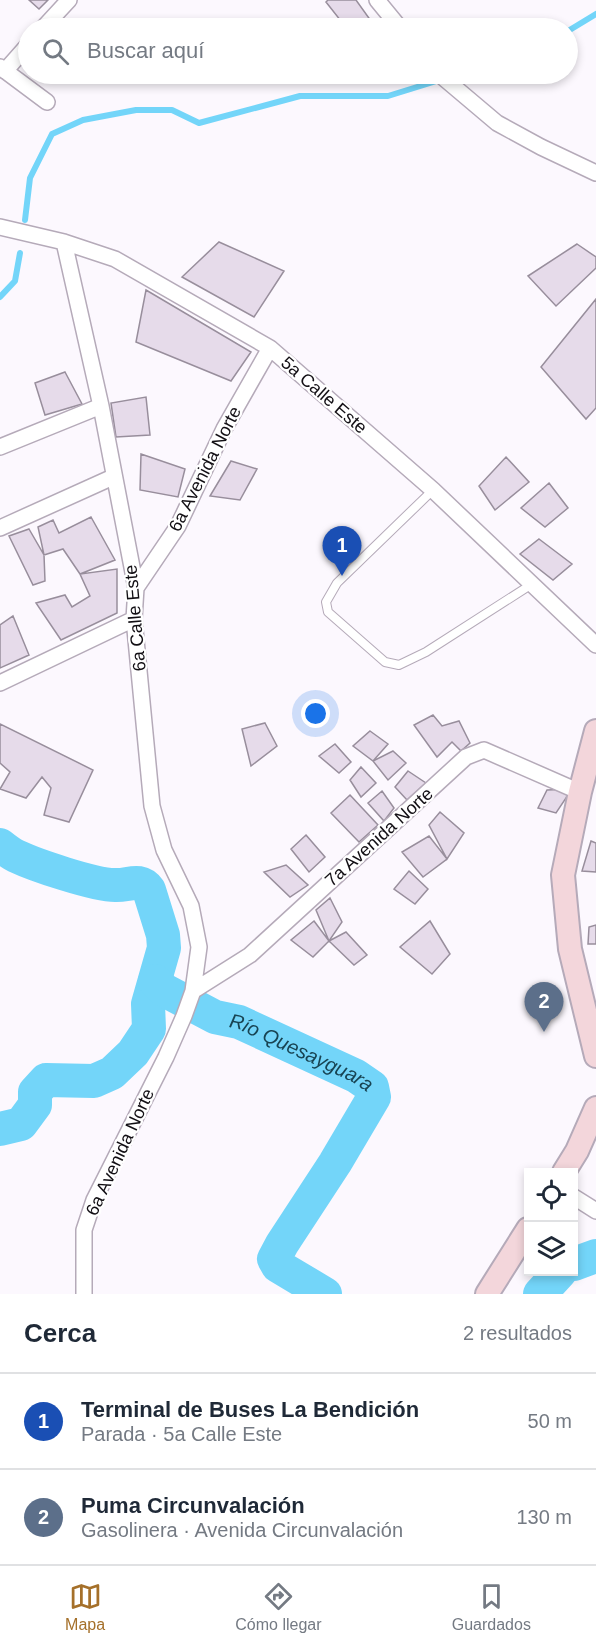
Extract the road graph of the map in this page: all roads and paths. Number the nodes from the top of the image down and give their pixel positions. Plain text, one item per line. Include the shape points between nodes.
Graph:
1 (69, 0) edge
2 (377, 0) edge
3 (52, 18) edge
4 (392, 18) edge
5 (18, 55) edge
6 (3, 69) edge
7 (18, 80) edge
8 (23, 84) edge
9 (450, 84) edge
10 (47, 102) dead end
11 (596, 173) edge
12 (0, 227) edge
13 (64, 242) junction
14 (270, 348) junction
15 (101, 406) junction
16 (0, 447) edge
17 (113, 477) junction
18 (433, 490) junction
19 (0, 528) edge
20 (532, 584) junction
21 (136, 588) junction
22 (134, 619) junction
23 (596, 645) edge
24 (0, 683) edge
25 (596, 731) edge
26 (580, 792) junction
27 (194, 991) junction
28 (184, 1016) joint
29 (596, 1056) edge
30 (596, 1108) edge
31 (567, 1168) edge
32 (578, 1200) edge
33 (596, 1212) edge
34 (524, 1234) edge
35 (84, 1294) edge
36 (487, 1294) edge

1 - 3 street
2 - 4 street
5 - 6 street
6 - 7 street
8 - 10 street
9 - 11 street via 497,123
12 - 13 street, 5a Calle Este
13 - 14 street, 5a Calle Este via 115,259
13 - 15 street, 6a Calle Este
14 - 18 street, 5a Calle Este
14 - 21 street, 6a Avenida Norte via 224,429 178,526
15 - 16 street
15 - 17 street, 6a Calle Este
17 - 19 street
17 - 21 street, 6a Calle Este
18 - 20 street, 5a Calle Este
18 - 20 lane via 337,583 326,602 328,612 385,662 399,665
20 - 23 street, 5a Calle Este
21 - 22 street, 6a Calle Este
22 - 24 street
22 - 27 street, 6a Calle Este via 152,806 164,850 191,906 199,947
25 - 26 street
26 - 27 street, 7a Avenida Norte via 484,750 466,757 250,955
26 - 29 street via 563,875 570,949
27 - 28 street, 6a Calle Este
28 - 35 street, 6a Avenida Norte via 94,1200 84,1230
30 - 31 street
32 - 33 street
34 - 36 street

